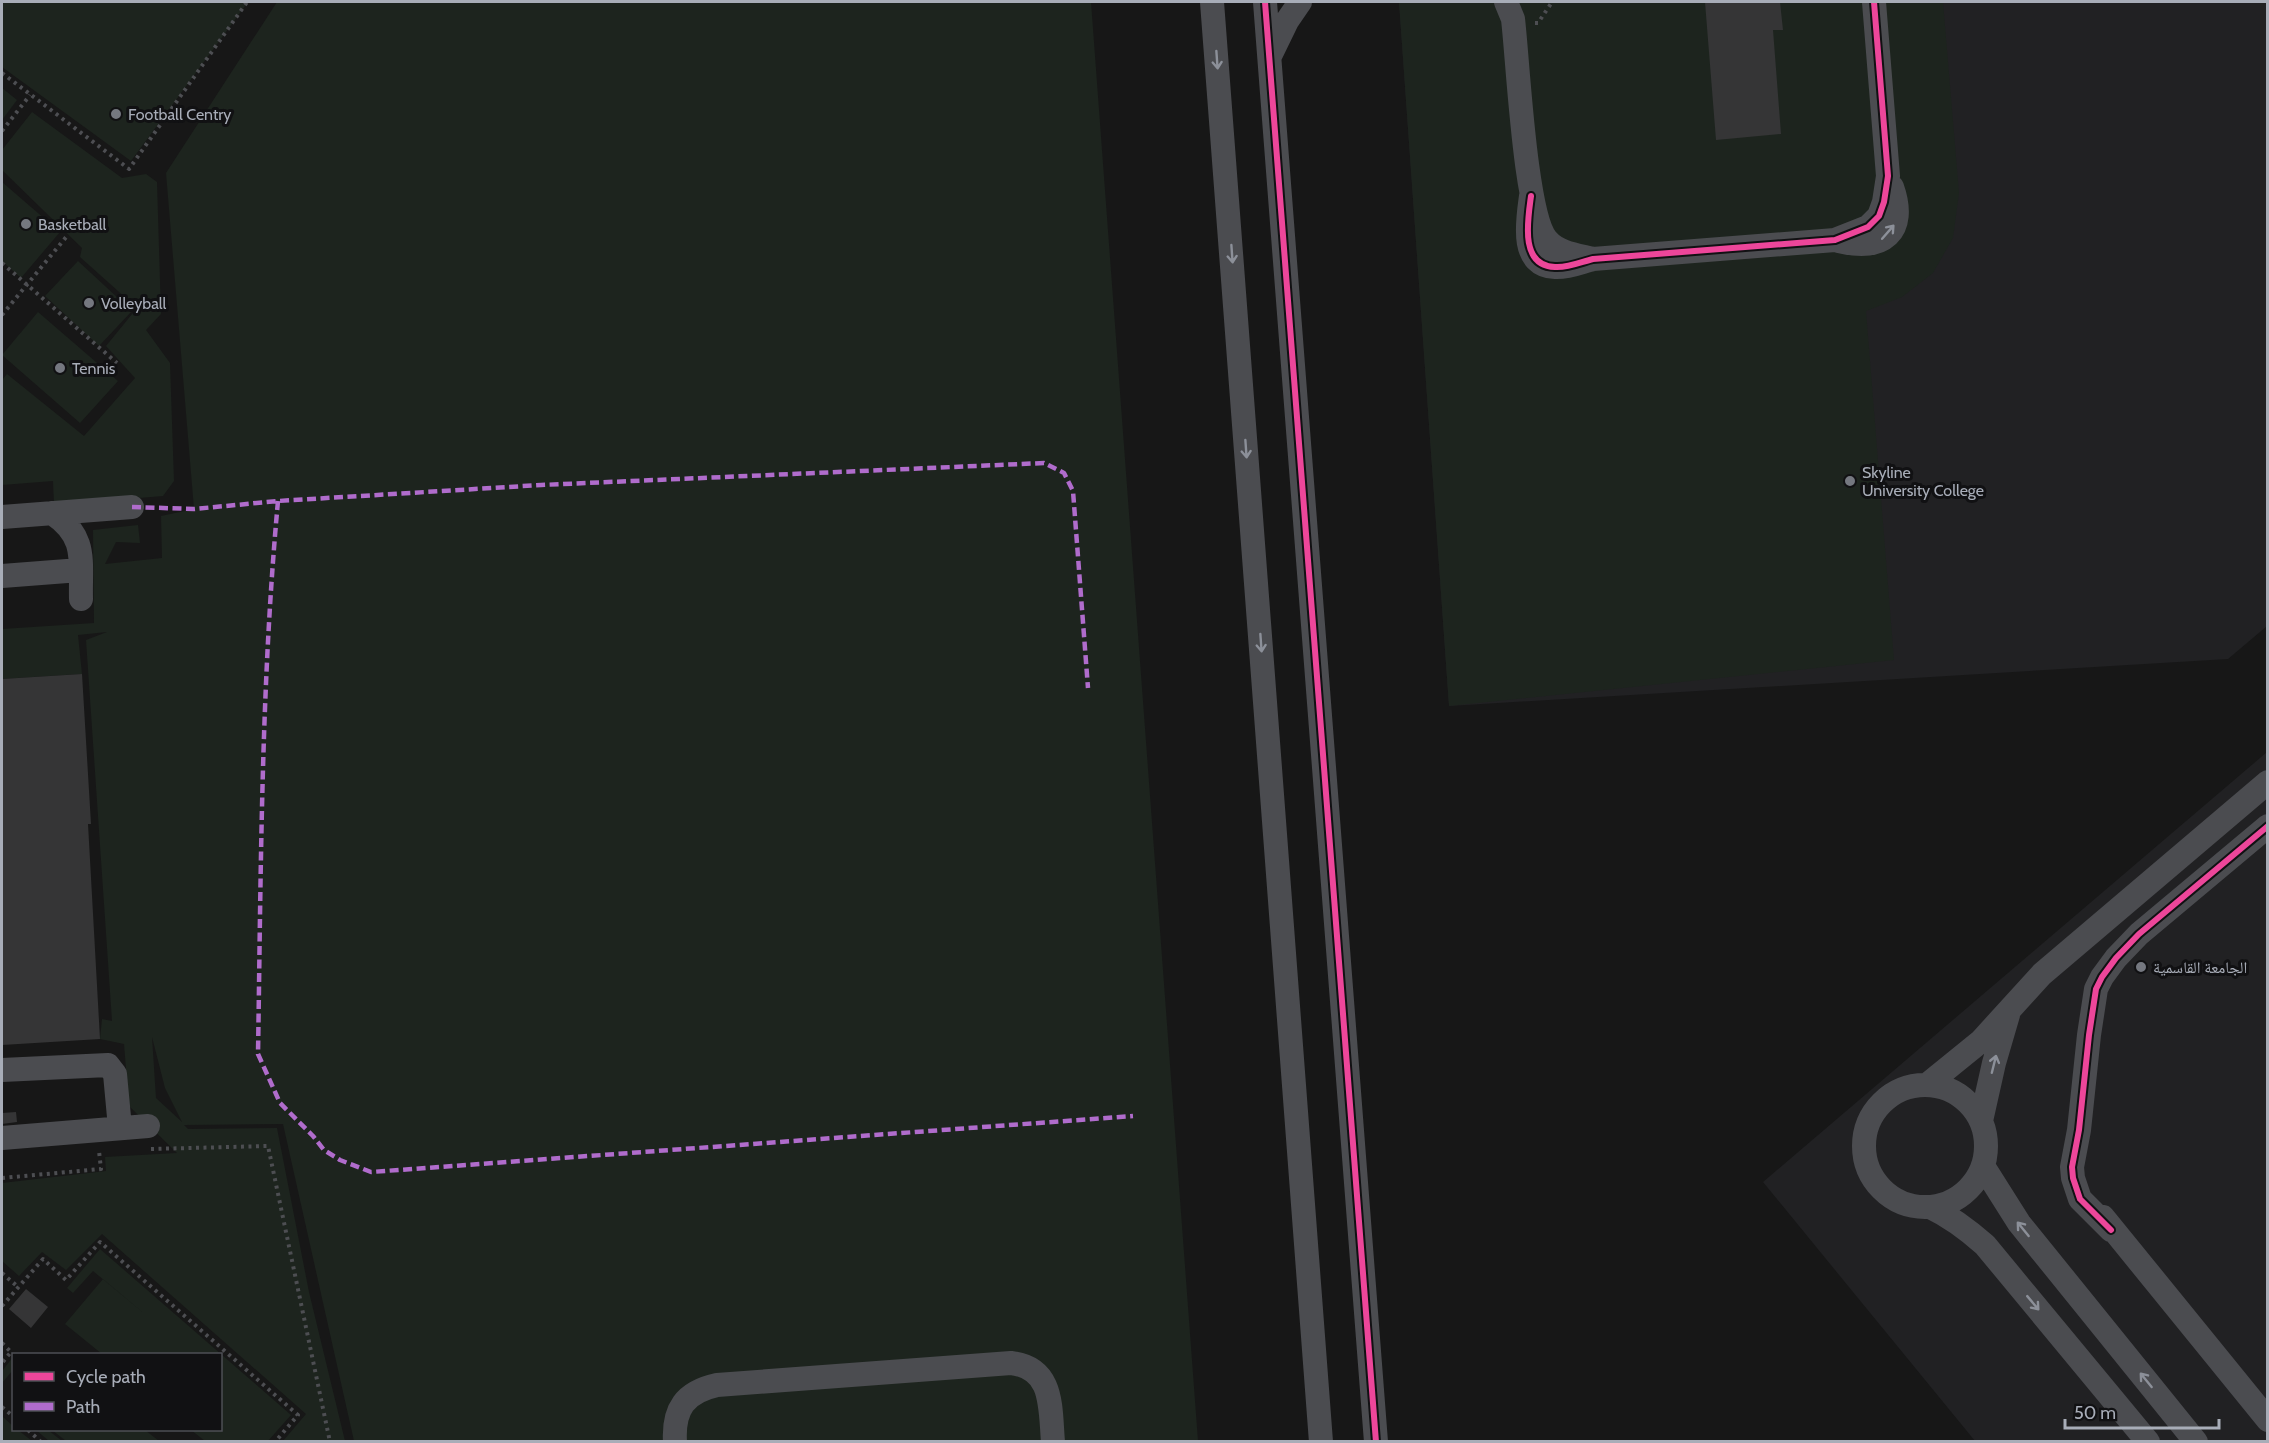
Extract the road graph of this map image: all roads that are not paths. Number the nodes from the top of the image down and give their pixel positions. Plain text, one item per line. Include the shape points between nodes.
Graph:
1 (1212, 2) edge
2 (1265, 2) edge
3 (1300, 2) edge
4 (1874, 2) edge
5 (1513, 8) edge
6 (1269, 58) junction
7 (132, 507) dead end
8 (52, 513) junction
9 (2, 517) edge
10 (80, 570) junction
11 (2, 576) edge
12 (81, 599) dead end
13 (2268, 782) edge
14 (2268, 826) edge
15 (2011, 1007) junction
16 (2, 1070) edge
17 (1928, 1084) junction
18 (1981, 1121) junction
19 (120, 1128) junction
20 (2, 1138) edge
21 (146, 1138) road end
22 (1983, 1166) junction
23 (1930, 1207) junction
24 (2268, 1420) edge
25 (675, 1442) edge
26 (1053, 1442) edge
27 (1321, 1442) edge
28 (1376, 1442) edge
29 (2148, 1442) edge
30 (2196, 1442) edge

1 -> 27 street
2 - 6 street
3 - 6 street
4 - 5 street via 1888,176 1882,209 1874,221 1861,231 1835,240 1593,259 1556,248 1539,226 1531,196
6 - 28 street
7 - 8 street
8 - 9 street
8 - 10 street via 76,537
10 - 11 street
10 - 12 street
13 - 15 street via 2042,974
14 - 24 street via 2139,934 2102,977 2096,989 2072,1167 2076,1189 2087,1208 2111,1230
15 - 17 street via 1981,1041
18 -> 15 street
16 - 19 street via 108,1065 115,1074
17 - 18 street via 1954,1092 1970,1104
17 - 23 street via 1903,1088 1882,1102 1868,1122 1863,1147 1868,1171 1883,1192 1905,1204
18 - 22 street via 1986,1144
19 - 20 street
19 - 21 street
22 - 23 street via 1962,1195
30 -> 22 street via 2019,1223
23 -> 29 street via 1985,1245
25 - 26 street via 680,1408 702,1388 1011,1363 1022,1364 1040,1376 1049,1395

